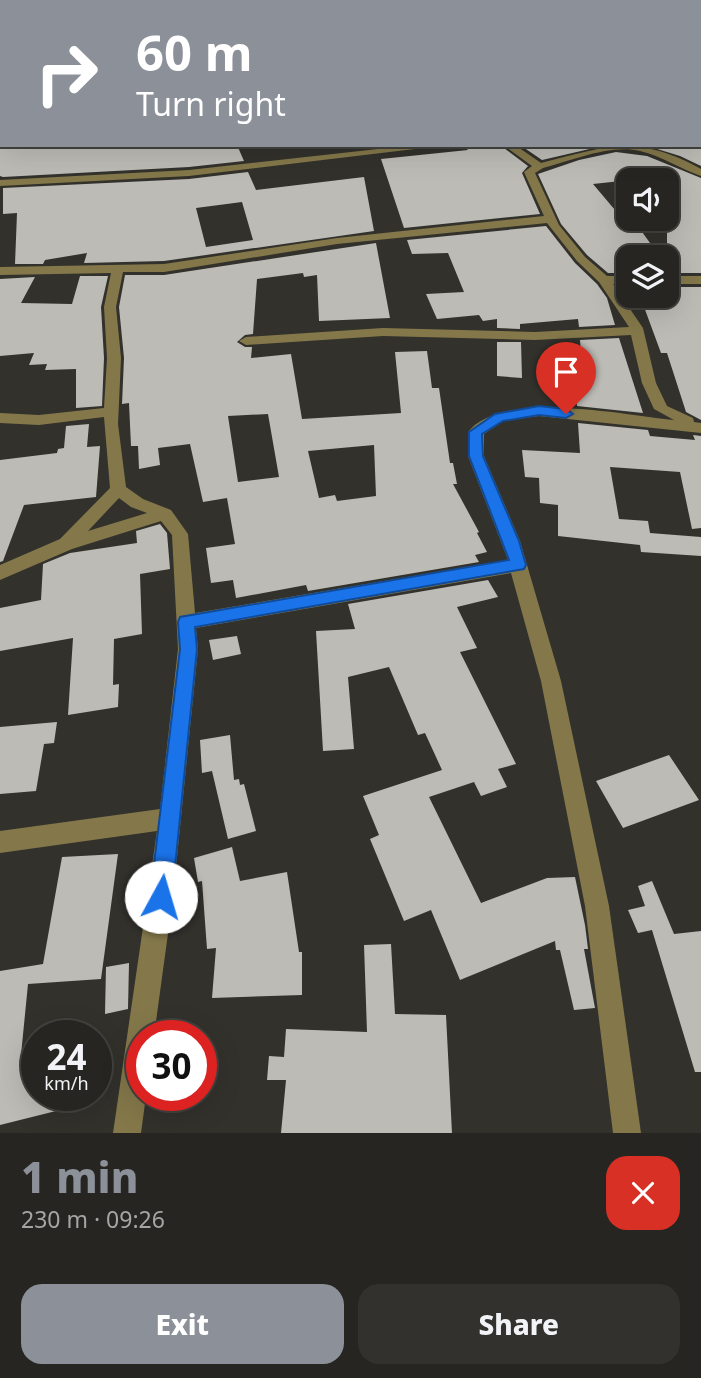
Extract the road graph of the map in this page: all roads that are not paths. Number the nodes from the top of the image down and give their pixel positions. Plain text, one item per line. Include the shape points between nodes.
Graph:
1 (425, 147) edge
2 (511, 147) edge
3 (539, 166) junction
4 (701, 173) edge
5 (0, 183) edge
6 (550, 219) junction
7 (0, 271) edge
8 (117, 271) junction
9 (604, 280) junction
10 (616, 280) edge
11 (679, 280) edge
12 (701, 280) edge
13 (637, 331) junction
14 (246, 341) dead end
15 (111, 412) junction
16 (0, 418) edge
17 (701, 427) edge
18 (118, 489) junction
19 (165, 514) junction
20 (66, 544) junction
21 (518, 565) junction
22 (0, 573) edge
23 (186, 622) junction
24 (169, 819) junction
25 (0, 842) edge
26 (127, 1133) edge
27 (627, 1133) edge

1 - 5 street via 189,173
2 - 3 street
3 - 4 street via 607,149 638,147
3 - 6 street via 529,172
6 - 8 street via 337,241
6 - 9 street
7 - 8 street
8 - 15 street via 110,307 114,358
9 - 10 street
9 - 13 street
11 - 12 street
13 - 14 street via 535,336 383,332
13 - 17 street via 649,383 661,408
15 - 16 street via 39,420
15 - 18 street
17 - 21 street via 539,411 499,417 476,432 476,456
18 - 19 street
18 - 20 street
19 - 20 street
19 - 23 street via 180,534
20 - 22 street
21 - 23 street
21 - 27 street via 551,681 597,906
23 - 24 street via 188,649
24 - 25 street
24 - 26 street

